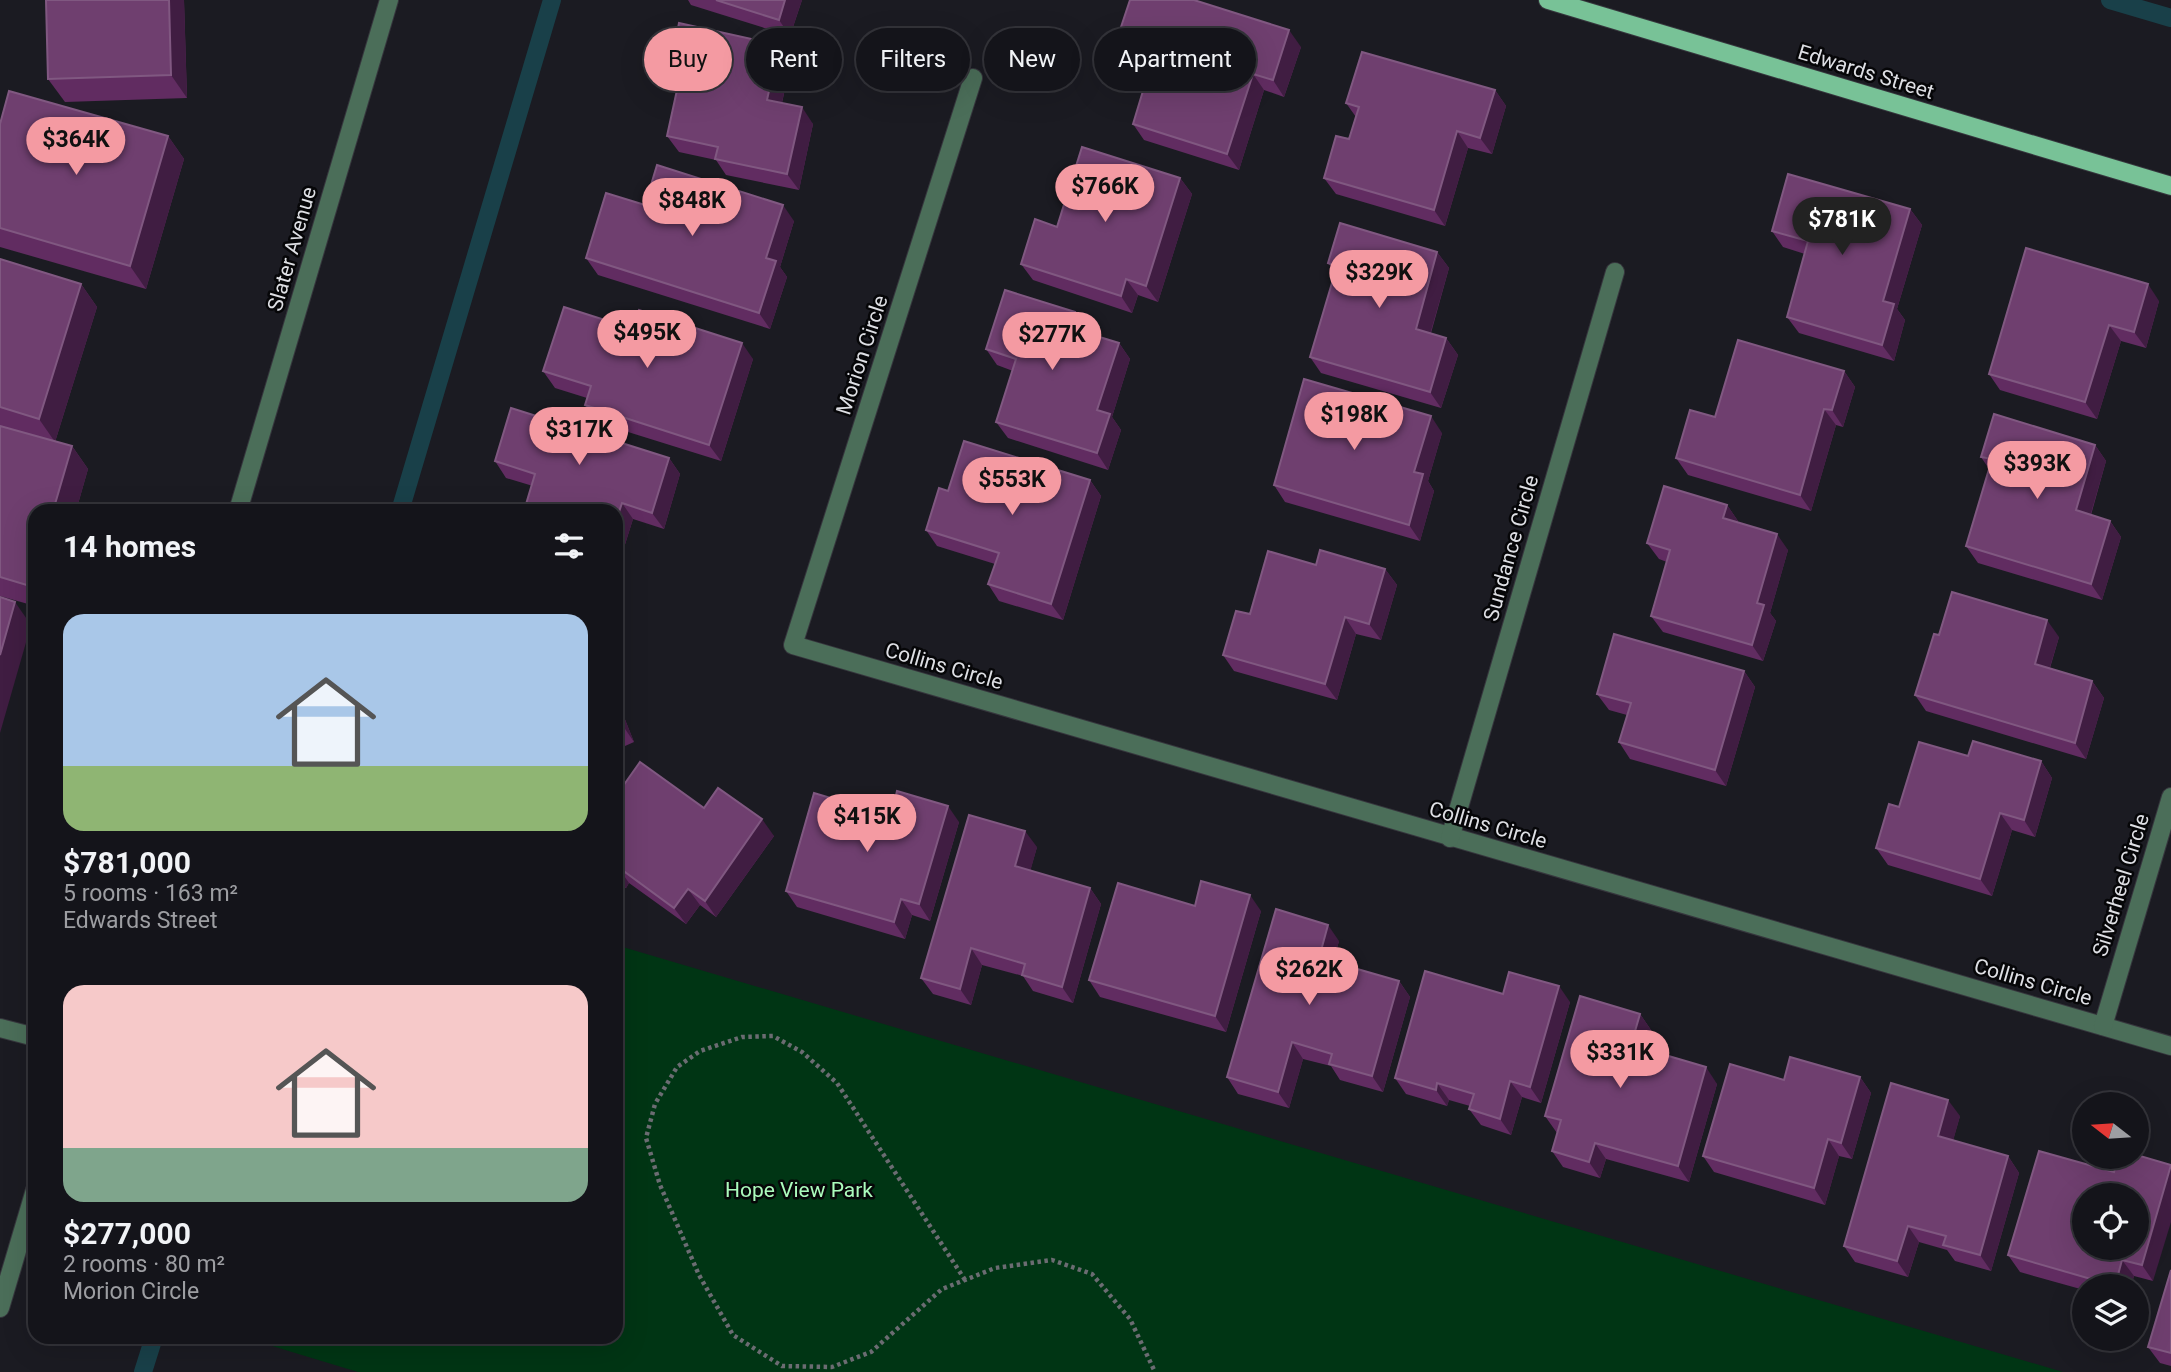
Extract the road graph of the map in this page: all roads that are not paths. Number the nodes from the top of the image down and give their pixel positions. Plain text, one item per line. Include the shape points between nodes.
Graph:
1 (389, 0) edge
2 (1548, 0) edge
3 (973, 78) dead end
4 (2171, 186) edge
5 (1615, 272) dead end
6 (240, 504) edge
7 (793, 645) joint
8 (2171, 797) edge
9 (1450, 838) junction
10 (2103, 1026) junction
11 (0, 1028) edge
12 (28, 1035) edge
13 (2171, 1046) edge
14 (28, 1214) edge
15 (0, 1308) edge

1 - 6 street, Slater Avenue
2 - 4 main road, Edwards Street
3 - 7 street, Morion Circle
5 - 9 street, Sundance Circle
7 - 9 street, Collins Circle
8 - 10 street, Silverheel Circle
9 - 10 street, Collins Circle
10 - 13 street, Collins Circle
11 - 12 street
14 - 15 street

